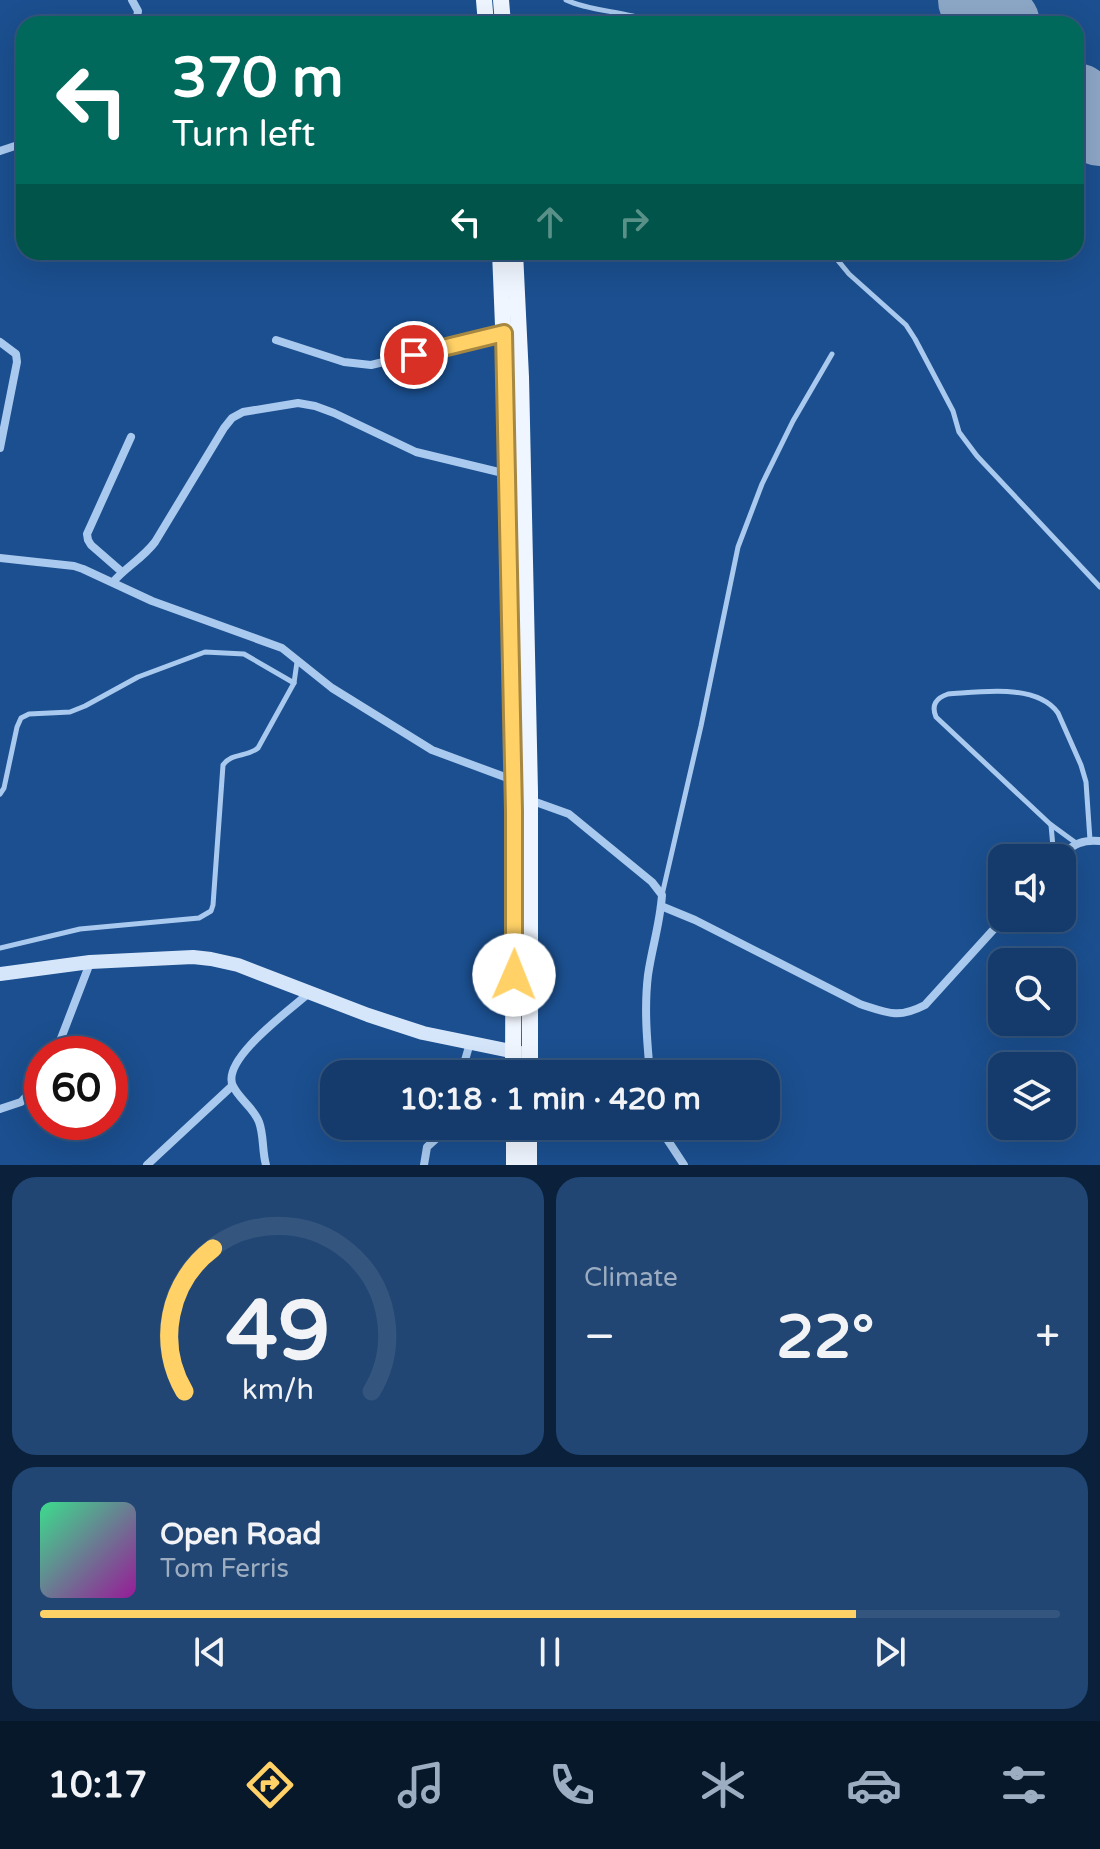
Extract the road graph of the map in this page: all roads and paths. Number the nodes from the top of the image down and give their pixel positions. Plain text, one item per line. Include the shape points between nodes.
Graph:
1 (566, 0) edge
2 (629, 16) edge
3 (500, 260) edge
4 (515, 260) edge
5 (838, 260) edge
6 (504, 333) junction
7 (276, 340) dead end
8 (0, 342) edge
9 (832, 354) dead end
10 (131, 437) dead end
11 (0, 448) edge
12 (507, 474) junction
13 (0, 558) edge
14 (122, 572) junction
15 (113, 582) junction
16 (1100, 587) edge
17 (297, 661) junction
18 (294, 683) junction
19 (513, 780) junction
20 (0, 794) edge
21 (530, 800) junction
22 (1050, 824) junction
23 (1090, 840) junction
24 (1100, 841) edge
25 (1076, 843) joint
26 (1053, 844) edge
27 (662, 895) junction
28 (661, 906) junction
29 (991, 932) edge
30 (0, 948) edge
31 (90, 962) junction
32 (0, 974) edge
33 (310, 992) junction
34 (62, 1036) edge
35 (470, 1043) junction
36 (521, 1054) junction
37 (465, 1060) edge
38 (519, 1060) edge
39 (524, 1060) edge
40 (649, 1060) edge
41 (232, 1086) junction
42 (24, 1099) edge
43 (0, 1109) edge
44 (435, 1140) edge
45 (514, 1140) edge
46 (529, 1140) edge
47 (668, 1140) edge
48 (147, 1165) edge
49 (266, 1165) edge
50 (424, 1165) edge
51 (514, 1165) edge
52 (529, 1165) edge
53 (684, 1165) edge

1 - 2 lane
3 - 6 main road
4 - 21 main road
5 - 16 lane via 906,325 959,432 977,456
6 - 7 street via 371,365
6 - 12 main road
8 - 11 street via 16,354 17,362
9 - 27 lane via 762,484 738,547
10 - 14 street via 87,534 91,545
12 - 14 street via 416,452 315,406 298,403 243,412 224,428 148,552
12 - 19 main road
13 - 15 street via 74,566
14 - 15 street
15 - 17 street via 282,648
17 - 18 lane
17 - 19 street via 432,750
18 - 20 lane via 244,654 205,652 138,677 70,712 29,714 17,727
18 - 30 lane via 258,748 223,765 211,911 199,918 80,929
19 - 36 main road
21 - 27 street via 578,820
21 - 36 main road
22 - 23 lane via 936,717 934,703 940,696 1004,692 1032,695 1053,706 1086,782
22 - 25 lane
22 - 26 lane
23 - 24 street
23 - 25 street
27 - 28 street
28 - 29 street via 860,1004 887,1012 908,1013 925,1005
28 - 40 street via 648,975
31 - 32 main road
31 - 33 main road via 211,959
31 - 34 street
33 - 35 main road via 423,1033
33 - 41 street via 252,1042 234,1067
35 - 36 main road
35 - 37 street
36 - 38 main road
36 - 39 main road
41 - 48 street
41 - 49 street via 258,1118
42 - 43 street
44 - 50 street via 427,1147
45 - 51 main road
46 - 52 main road
47 - 53 street

